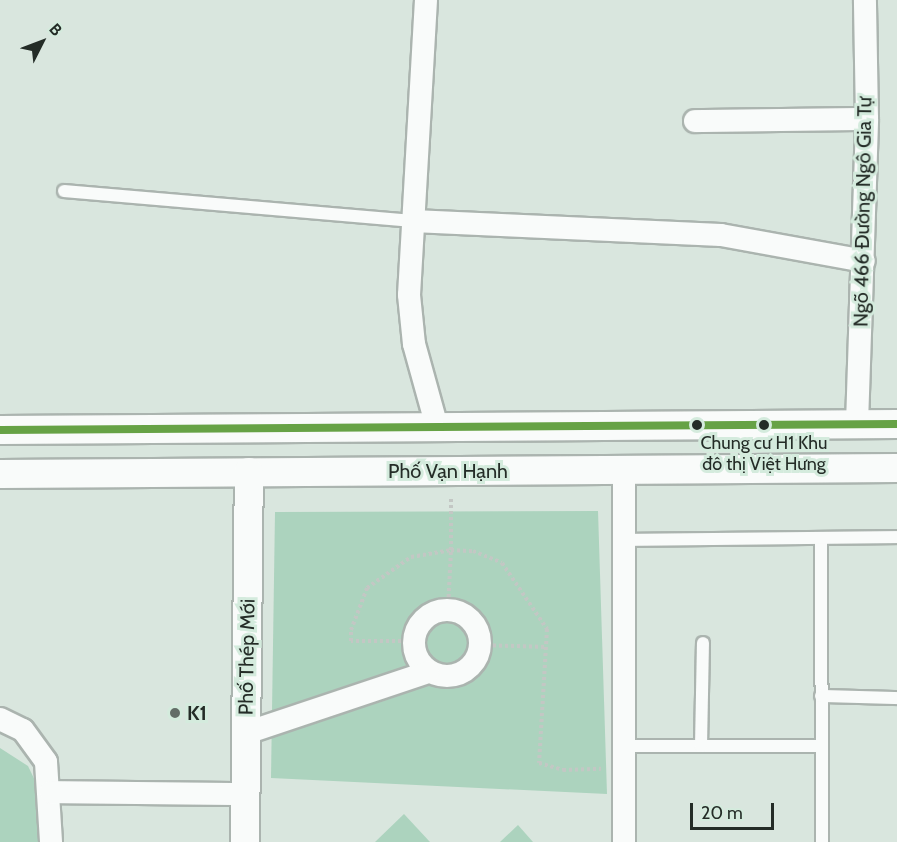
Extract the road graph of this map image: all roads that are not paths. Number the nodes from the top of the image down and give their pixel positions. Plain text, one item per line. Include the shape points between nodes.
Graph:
1 (426, 0) edge
2 (865, 0) edge
3 (867, 119) junction
4 (695, 121) dead end
5 (64, 190) dead end
6 (413, 221) junction
7 (864, 261) junction
8 (857, 424) junction
9 (897, 424) edge
10 (437, 427) junction
11 (0, 430) edge
12 (897, 468) edge
13 (624, 470) junction
14 (249, 472) junction
15 (0, 474) edge
16 (897, 537) edge
17 (820, 538) junction
18 (624, 540) junction
19 (703, 643) dead end
20 (428, 672) junction
21 (821, 696) junction
22 (897, 698) edge
23 (0, 719) edge
24 (246, 733) junction
25 (701, 746) junction
26 (821, 746) junction
27 (625, 757) junction
28 (51, 792) junction
29 (246, 794) junction
30 (51, 842) edge
31 (245, 842) edge
32 (624, 842) edge
33 (822, 842) edge

1 - 6 street
2 - 3 street, Ngõ 466 Đường Ngô Gia Tự
3 - 4 street
3 - 7 street, Ngõ 466 Đường Ngô Gia Tự
5 - 6 lane
6 - 7 street via 721,235
6 - 10 street via 409,295 414,344
7 - 8 street, Ngõ 466 Đường Ngô Gia Tự
8 - 9 street
8 - 10 street
10 - 11 street
12 - 13 street, Phố Vạn Hạnh
13 - 14 street, Phố Vạn Hạnh
13 - 18 street
14 - 15 street, Phố Vạn Hạnh
14 - 24 street, Phố Thép Mới
16 - 17 lane
17 - 18 lane
17 - 21 lane
18 - 27 street
19 - 25 lane
20 - 20 street via 416,659 413,641 418,625 431,613 448,609 465,615 477,628 481,645 475,662 462,674 445,677
20 - 24 street
21 - 22 lane
21 - 26 lane
23 - 28 street via 23,730 46,762
24 - 29 street, Phố Thép Mới
25 - 26 lane
25 - 27 lane
26 - 33 lane
27 - 32 street
28 - 29 street
28 - 30 street
29 - 31 street, Phố Thép Mới

